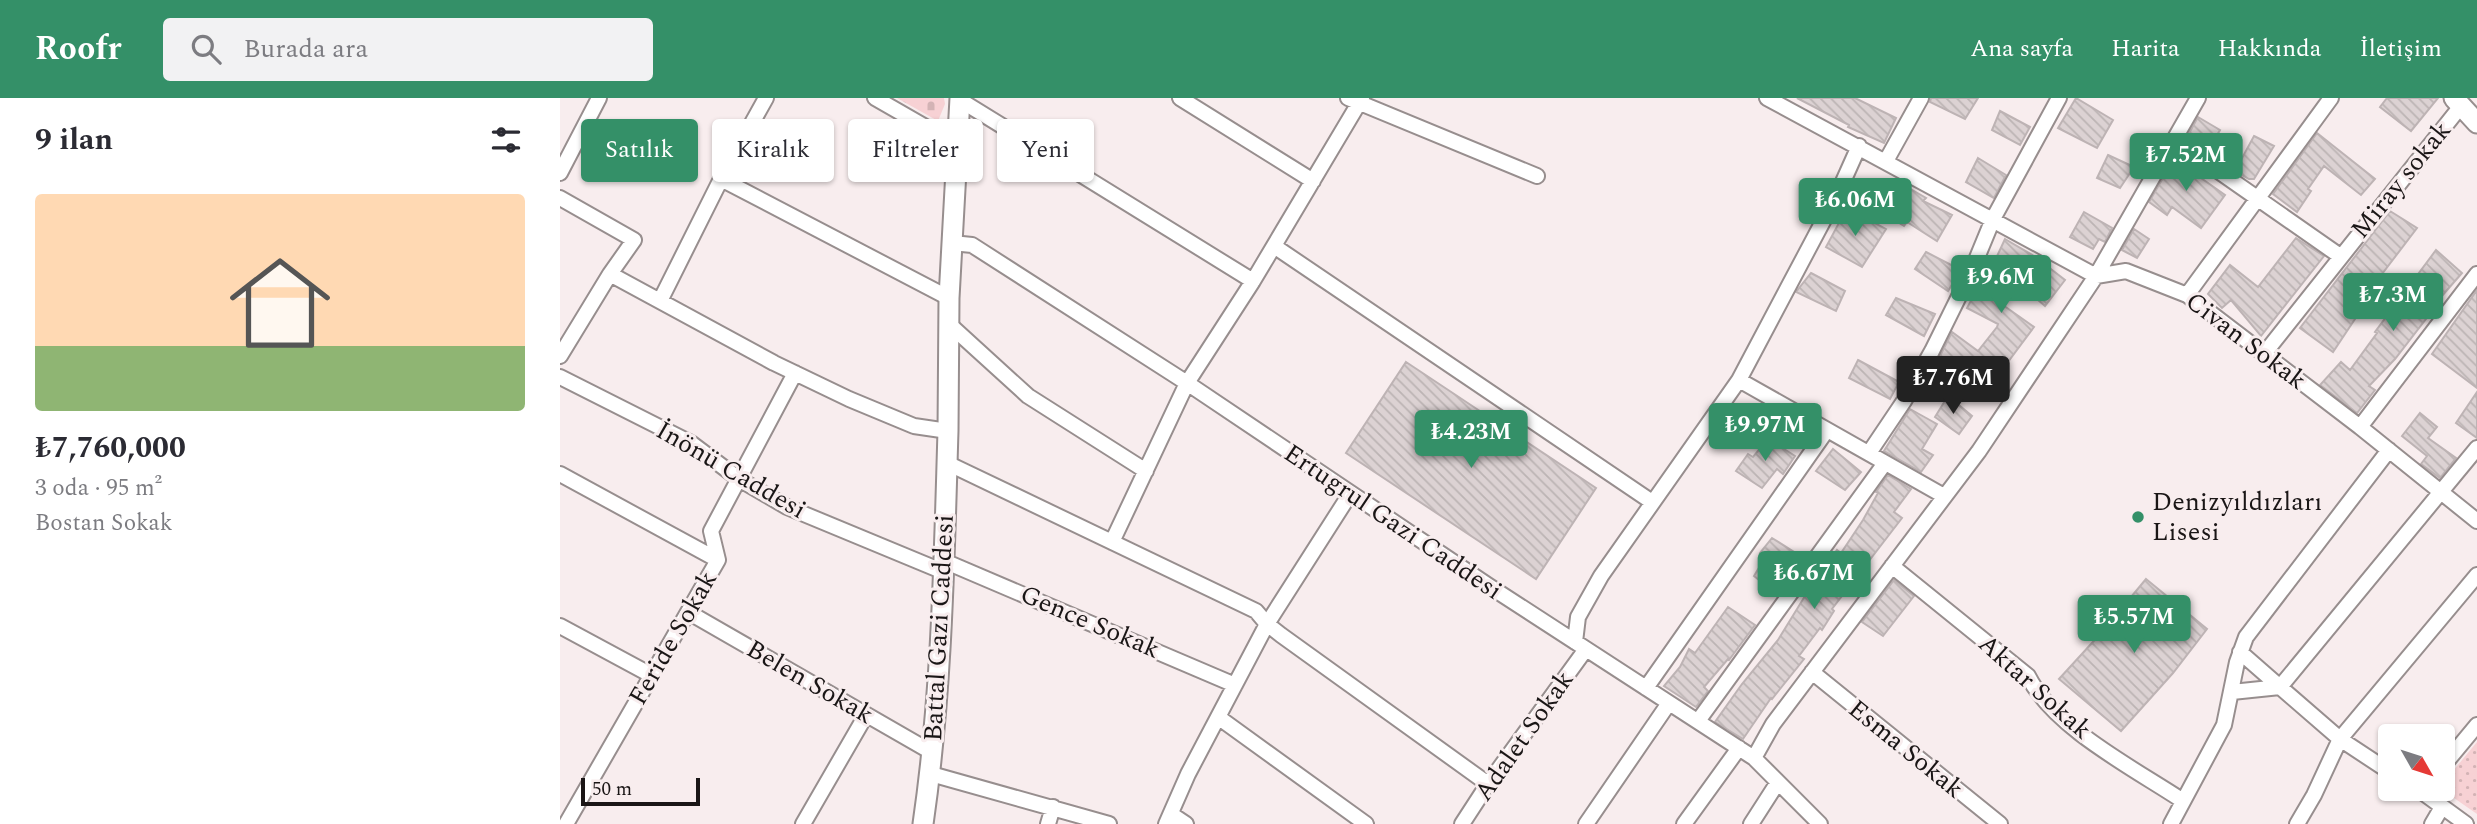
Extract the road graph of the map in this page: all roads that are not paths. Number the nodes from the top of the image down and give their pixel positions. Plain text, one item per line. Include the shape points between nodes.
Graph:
1 (599, 98) edge
2 (766, 98) edge
3 (875, 98) edge
4 (1180, 98) edge
5 (1921, 98) edge
6 (2059, 98) edge
7 (2198, 98) edge
8 (2331, 98) edge
9 (960, 99) edge
10 (1356, 100) edge
11 (1777, 100) edge
12 (2457, 102) edge
13 (755, 119) edge
14 (912, 119) edge
15 (959, 119) edge
16 (2477, 123) edge
17 (2174, 140) junction
18 (1859, 146) junction
19 (1886, 161) junction
20 (560, 173) edge
21 (1537, 176) dead end
22 (1313, 181) junction
23 (720, 182) edge
24 (728, 182) edge
25 (955, 182) edge
26 (2257, 197) junction
27 (560, 198) edge
28 (1993, 219) junction
29 (952, 243) junction
30 (1274, 246) junction
31 (2340, 256) junction
32 (610, 274) junction
33 (2477, 274) edge
34 (2096, 275) junction
35 (1253, 281) junction
36 (2187, 295) junction
37 (949, 298) junction
38 (660, 301) junction
39 (950, 325) junction
40 (2264, 354) junction
41 (560, 356) edge
42 (796, 373) junction
43 (560, 377) edge
44 (1739, 380) junction
45 (1187, 383) junction
46 (2360, 427) junction
47 (1827, 430) junction
48 (948, 431) junction
49 (2477, 448) edge
50 (2389, 450) junction
51 (1869, 453) junction
52 (947, 463) junction
53 (1885, 463) junction
54 (1146, 471) junction
55 (560, 474) edge
56 (739, 478) junction
57 (2442, 493) junction
58 (1350, 494) junction
59 (1944, 496) junction
60 (1652, 502) junction
61 (2477, 521) edge
62 (1112, 542) junction
63 (718, 560) junction
64 (944, 566) junction
65 (1892, 566) junction
66 (2477, 575) edge
67 (688, 612) junction
68 (1267, 624) junction
69 (560, 626) edge
70 (1581, 645) junction
71 (2241, 652) junction
72 (1812, 672) junction
73 (652, 675) junction
74 (1235, 685) junction
75 (2280, 687) junction
76 (1646, 688) junction
77 (2232, 692) junction
78 (1669, 703) junction
79 (866, 715) junction
80 (1218, 717) junction
81 (1698, 721) junction
82 (2477, 725) edge
83 (2340, 739) junction
84 (1739, 748) junction
85 (2455, 752) edge
86 (933, 753) junction
87 (1754, 758) junction
88 (2378, 764) edge
89 (931, 774) junction
90 (1778, 782) junction
91 (1488, 784) junction
92 (2183, 801) junction
93 (2436, 802) edge
94 (1053, 807) junction
95 (2442, 807) junction
96 (1168, 819) edge
97 (566, 824) edge
98 (803, 824) edge
99 (923, 824) edge
100 (1048, 824) edge
101 (1109, 824) edge
102 (1186, 824) edge
103 (1366, 824) edge
104 (1462, 824) edge
105 (1586, 824) edge
106 (1684, 824) edge
107 (1751, 824) edge
108 (1820, 824) edge
109 (2000, 824) edge
110 (2171, 824) edge
111 (2297, 824) edge
112 (2432, 824) edge
113 (2466, 824) edge

1 - 20 street
2 - 13 street
3 - 14 street
4 - 22 street
5 - 19 street
6 - 28 street
7 - 17 street
8 - 26 street
9 - 15 street, Battal Gazi Caddesi
9 - 35 street
10 - 21 street
10 - 22 street
11 - 18 street
12 - 16 street
12 - 31 street, Miray sokak
17 - 26 street
17 - 34 street
18 - 19 street
18 - 44 street, Adalet Sokak
19 - 28 street
22 - 30 street
23 - 38 street
24 - 37 street
25 - 29 street, Battal Gazi Caddesi
26 - 31 street
26 - 36 street
27 - 32 street via 634,240
28 - 34 street
28 - 51 street via 1932,351
29 - 37 street, Battal Gazi Caddesi
29 - 45 street, Ertugrul Gazi Caddesi via 972,245
30 - 35 street
30 - 60 street
31 - 40 street, Miray sokak
32 - 38 street
32 - 41 street
33 - 46 street
34 - 36 street, Civan Sokak via 2126,271
34 - 59 street
35 - 45 street
36 - 40 street, Civan Sokak
37 - 39 street, Battal Gazi Caddesi
38 - 42 street
39 - 48 street, Battal Gazi Caddesi
39 - 54 street via 1028,397
40 - 46 street, Civan Sokak
42 - 48 street via 914,426
42 - 56 street, Feride Sokak
43 - 56 street, İnönü Caddesi via 691,443
44 - 47 street
44 - 60 street, Adalet Sokak
45 - 54 street
45 - 58 street, Ertugrul Gazi Caddesi
46 - 50 street, Civan Sokak
47 - 51 street
47 - 76 street
48 - 52 street, Battal Gazi Caddesi
49 - 57 street
50 - 57 street, Civan Sokak
50 - 71 street via 2246,637
51 - 53 street
52 - 62 street
52 - 64 street, Battal Gazi Caddesi
53 - 59 street
53 - 81 street
54 - 62 street
55 - 63 street
56 - 63 street, Feride Sokak via 711,531
56 - 64 street, İnönü Caddesi via 787,507
57 - 61 street, Civan Sokak
57 - 75 street
58 - 68 street
58 - 70 street, Ertugrul Gazi Caddesi
59 - 65 street
60 - 70 street, Adalet Sokak via 1578,617
62 - 68 street via 1256,611
63 - 67 street, Feride Sokak
64 - 74 street, Gence Sokak
64 - 86 street, Battal Gazi Caddesi
65 - 72 street
65 - 92 street, Aktar Sokak via 2028,676 2037,694 2076,730
66 - 83 street
67 - 73 street, Feride Sokak
67 - 79 street, Belen Sokak
68 - 74 street
68 - 91 street
69 - 73 street
70 - 76 street, Ertugrul Gazi Caddesi
70 - 91 street, Adalet Sokak
71 - 75 street
71 - 77 street
72 - 87 street
72 - 109 street, Esma Sokak
73 - 97 street, Feride Sokak
74 - 80 street
75 - 77 street
75 - 83 street
76 - 78 street, Ertugrul Gazi Caddesi
77 - 92 street via 2224,725
78 - 81 street, Ertugrul Gazi Caddesi
78 - 105 street
79 - 86 street, Belen Sokak
79 - 98 street
80 - 96 street
80 - 103 street
81 - 84 street, Ertugrul Gazi Caddesi
82 - 85 street
83 - 88 street
83 - 111 street
84 - 87 street, Ertugrul Gazi Caddesi
84 - 106 street
86 - 89 street, Battal Gazi Caddesi
87 - 90 street, Ertugrul Gazi Caddesi
89 - 94 street
89 - 99 street, Battal Gazi Caddesi
90 - 107 street
90 - 108 street, Ertugrul Gazi Caddesi
91 - 104 street, Adalet Sokak
92 - 110 street
93 - 95 street
94 - 100 street
94 - 101 street
95 - 112 street
95 - 113 street
96 - 102 street

